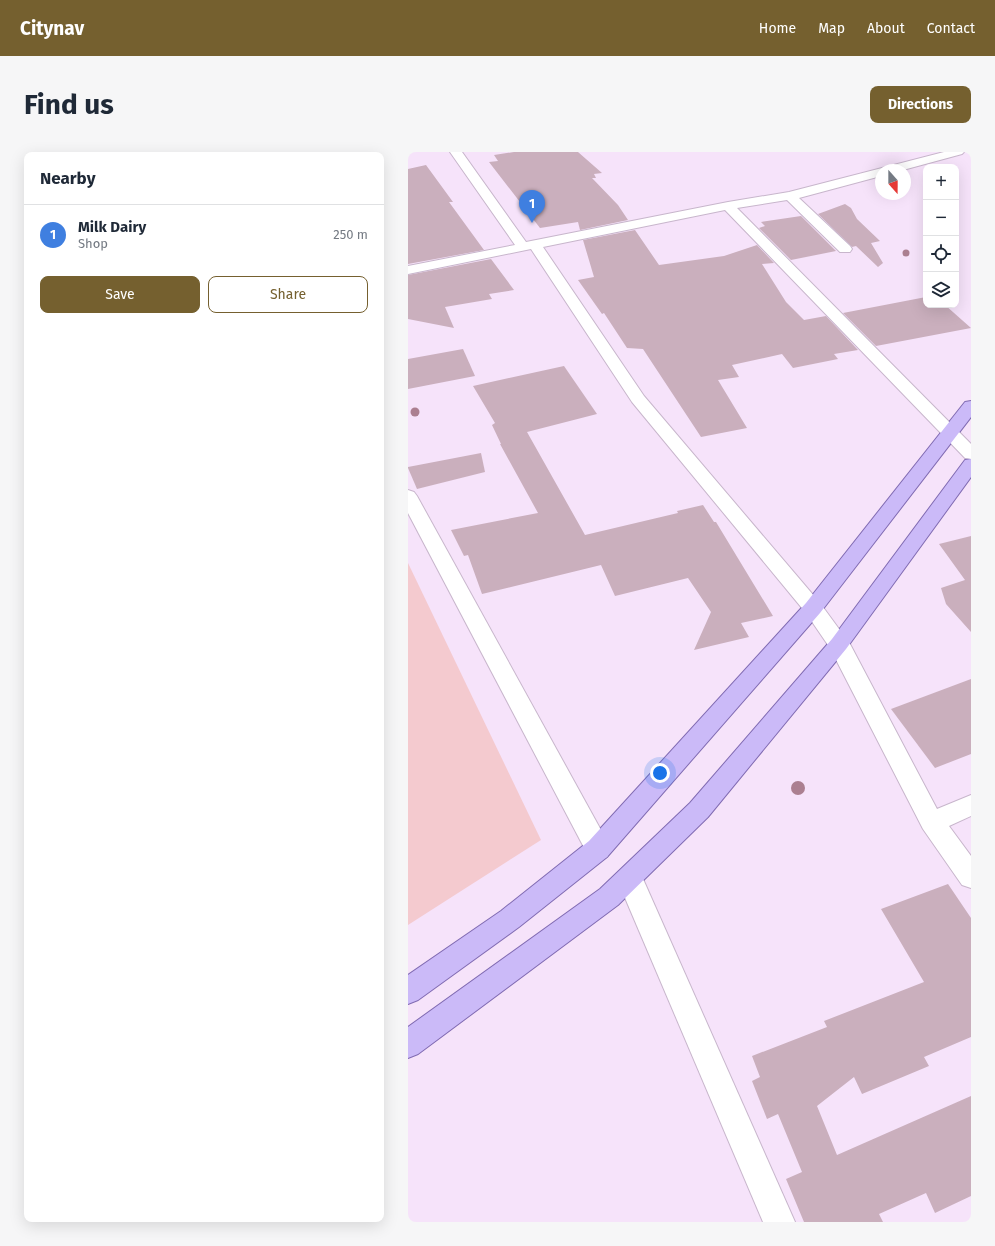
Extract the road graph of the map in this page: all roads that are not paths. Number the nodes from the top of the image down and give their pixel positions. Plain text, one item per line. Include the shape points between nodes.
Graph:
1 (456, 152) edge
2 (958, 152) edge
3 (911, 164) edge
4 (875, 174) edge
5 (790, 196) junction
6 (728, 206) junction
7 (528, 246) junction
8 (845, 249) dead end
9 (408, 270) edge
10 (971, 406) edge
11 (951, 433) junction
12 (971, 454) edge
13 (971, 464) edge
14 (408, 496) edge
15 (813, 608) junction
16 (839, 644) junction
17 (971, 805) edge
18 (932, 822) junction
19 (598, 849) junction
20 (971, 877) edge
21 (630, 879) junction
22 (408, 991) edge
23 (408, 1044) edge
24 (778, 1222) edge

1 - 7 street
2 - 3 street
4 - 5 street
5 - 6 street
5 - 8 street
6 - 7 street
6 - 11 street
7 - 9 street
7 - 15 street via 638,399
10 - 11 main road
11 - 12 street
11 - 15 main road
13 - 16 main road
14 - 19 street
15 - 16 street
15 - 19 main road
16 - 18 street
16 - 21 main road via 699,810
17 - 18 street
18 - 20 street
19 - 22 main road via 510,919
21 - 23 main road via 609,898
21 - 24 street

